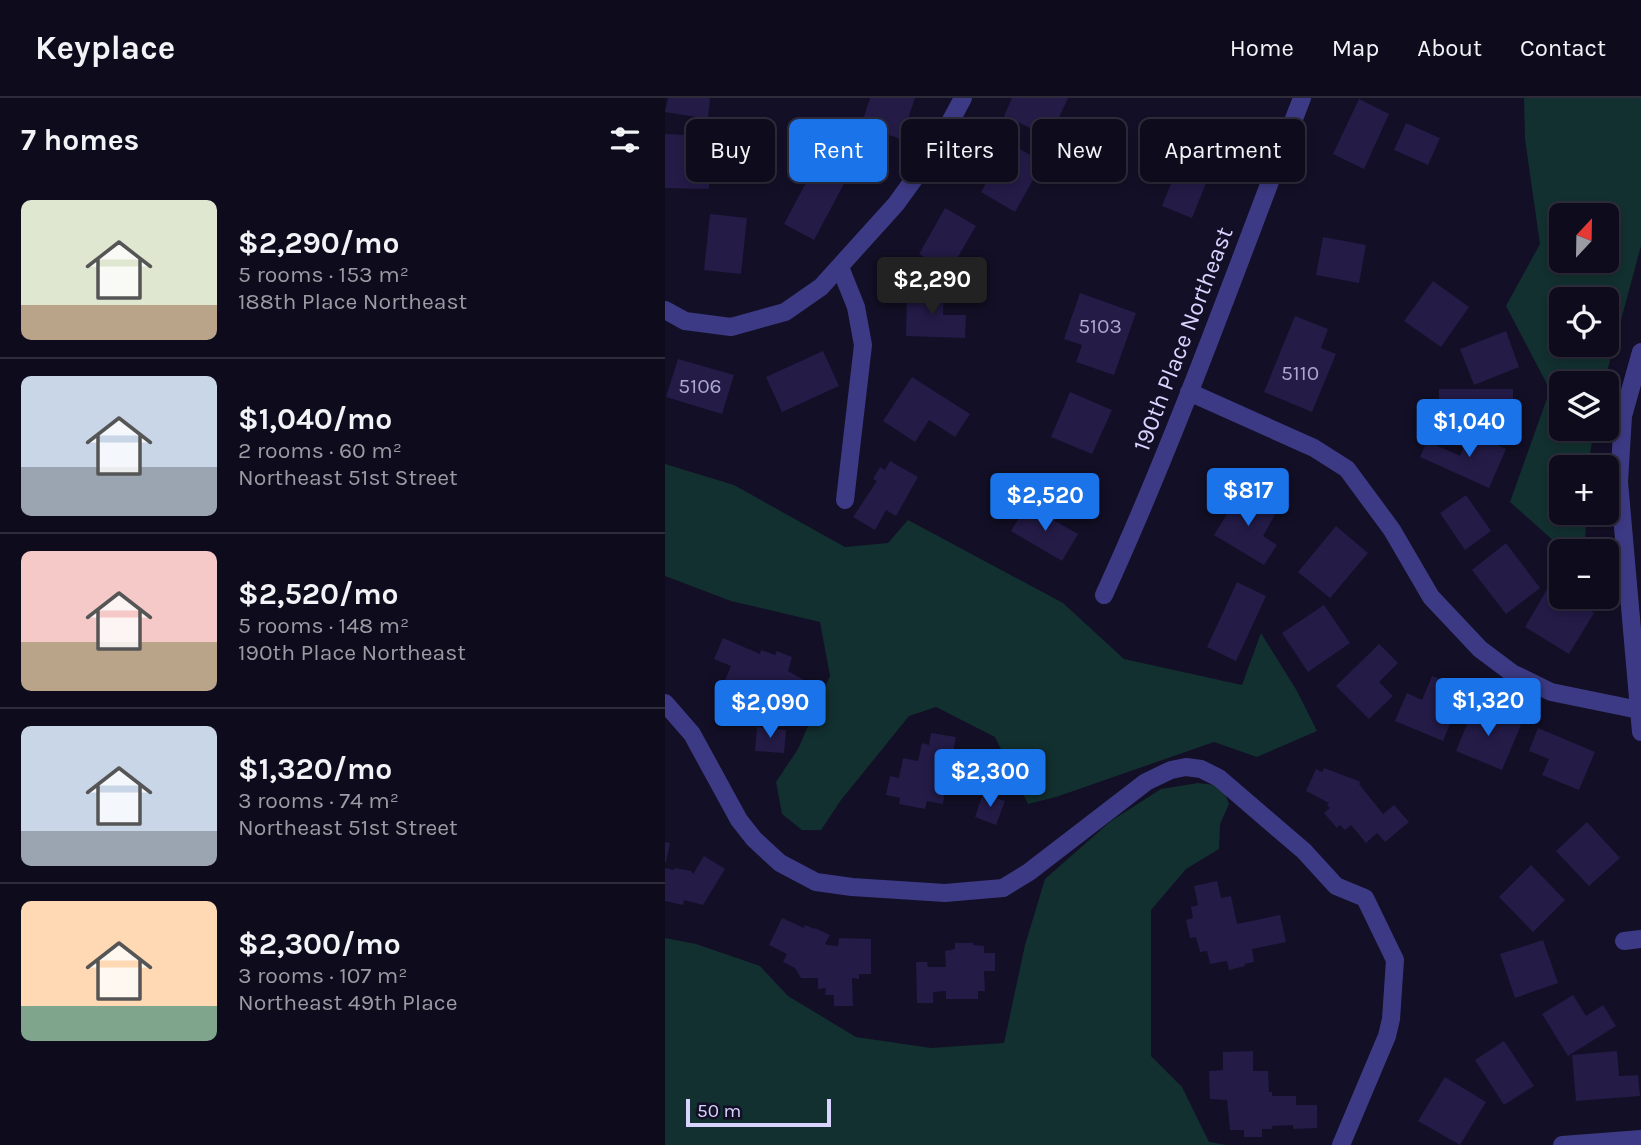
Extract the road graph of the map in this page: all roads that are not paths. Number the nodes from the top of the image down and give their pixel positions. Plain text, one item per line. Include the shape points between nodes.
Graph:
1 (964, 98) edge
2 (1302, 98) edge
3 (839, 267) junction
4 (665, 310) edge
5 (1641, 352) edge
6 (1189, 392) junction
7 (845, 500) dead end
8 (1104, 596) dead end
9 (1637, 635) edge
10 (665, 703) edge
11 (1639, 710) junction
12 (1641, 732) edge
13 (1641, 1139) edge
14 (1341, 1145) edge
15 (1562, 1145) edge

1 - 3 street via 936,150 896,204
2 - 6 street, 190th Place Northeast
3 - 4 street via 821,287 785,312 731,327 685,321
3 - 7 street via 856,307 863,345
5 - 9 street via 1623,416 1619,482
6 - 8 street, 190th Place Northeast
6 - 11 street via 1314,448 1347,468 1392,530 1431,597 1480,649 1512,673 1551,692
9 - 11 street
10 - 14 street via 692,734 754,839 780,863 816,882 852,887 945,893 1003,888 1146,782 1186,767 1219,778 1304,851 1336,886 1365,898 1395,960 1391,1019
11 - 12 street
13 - 15 street

